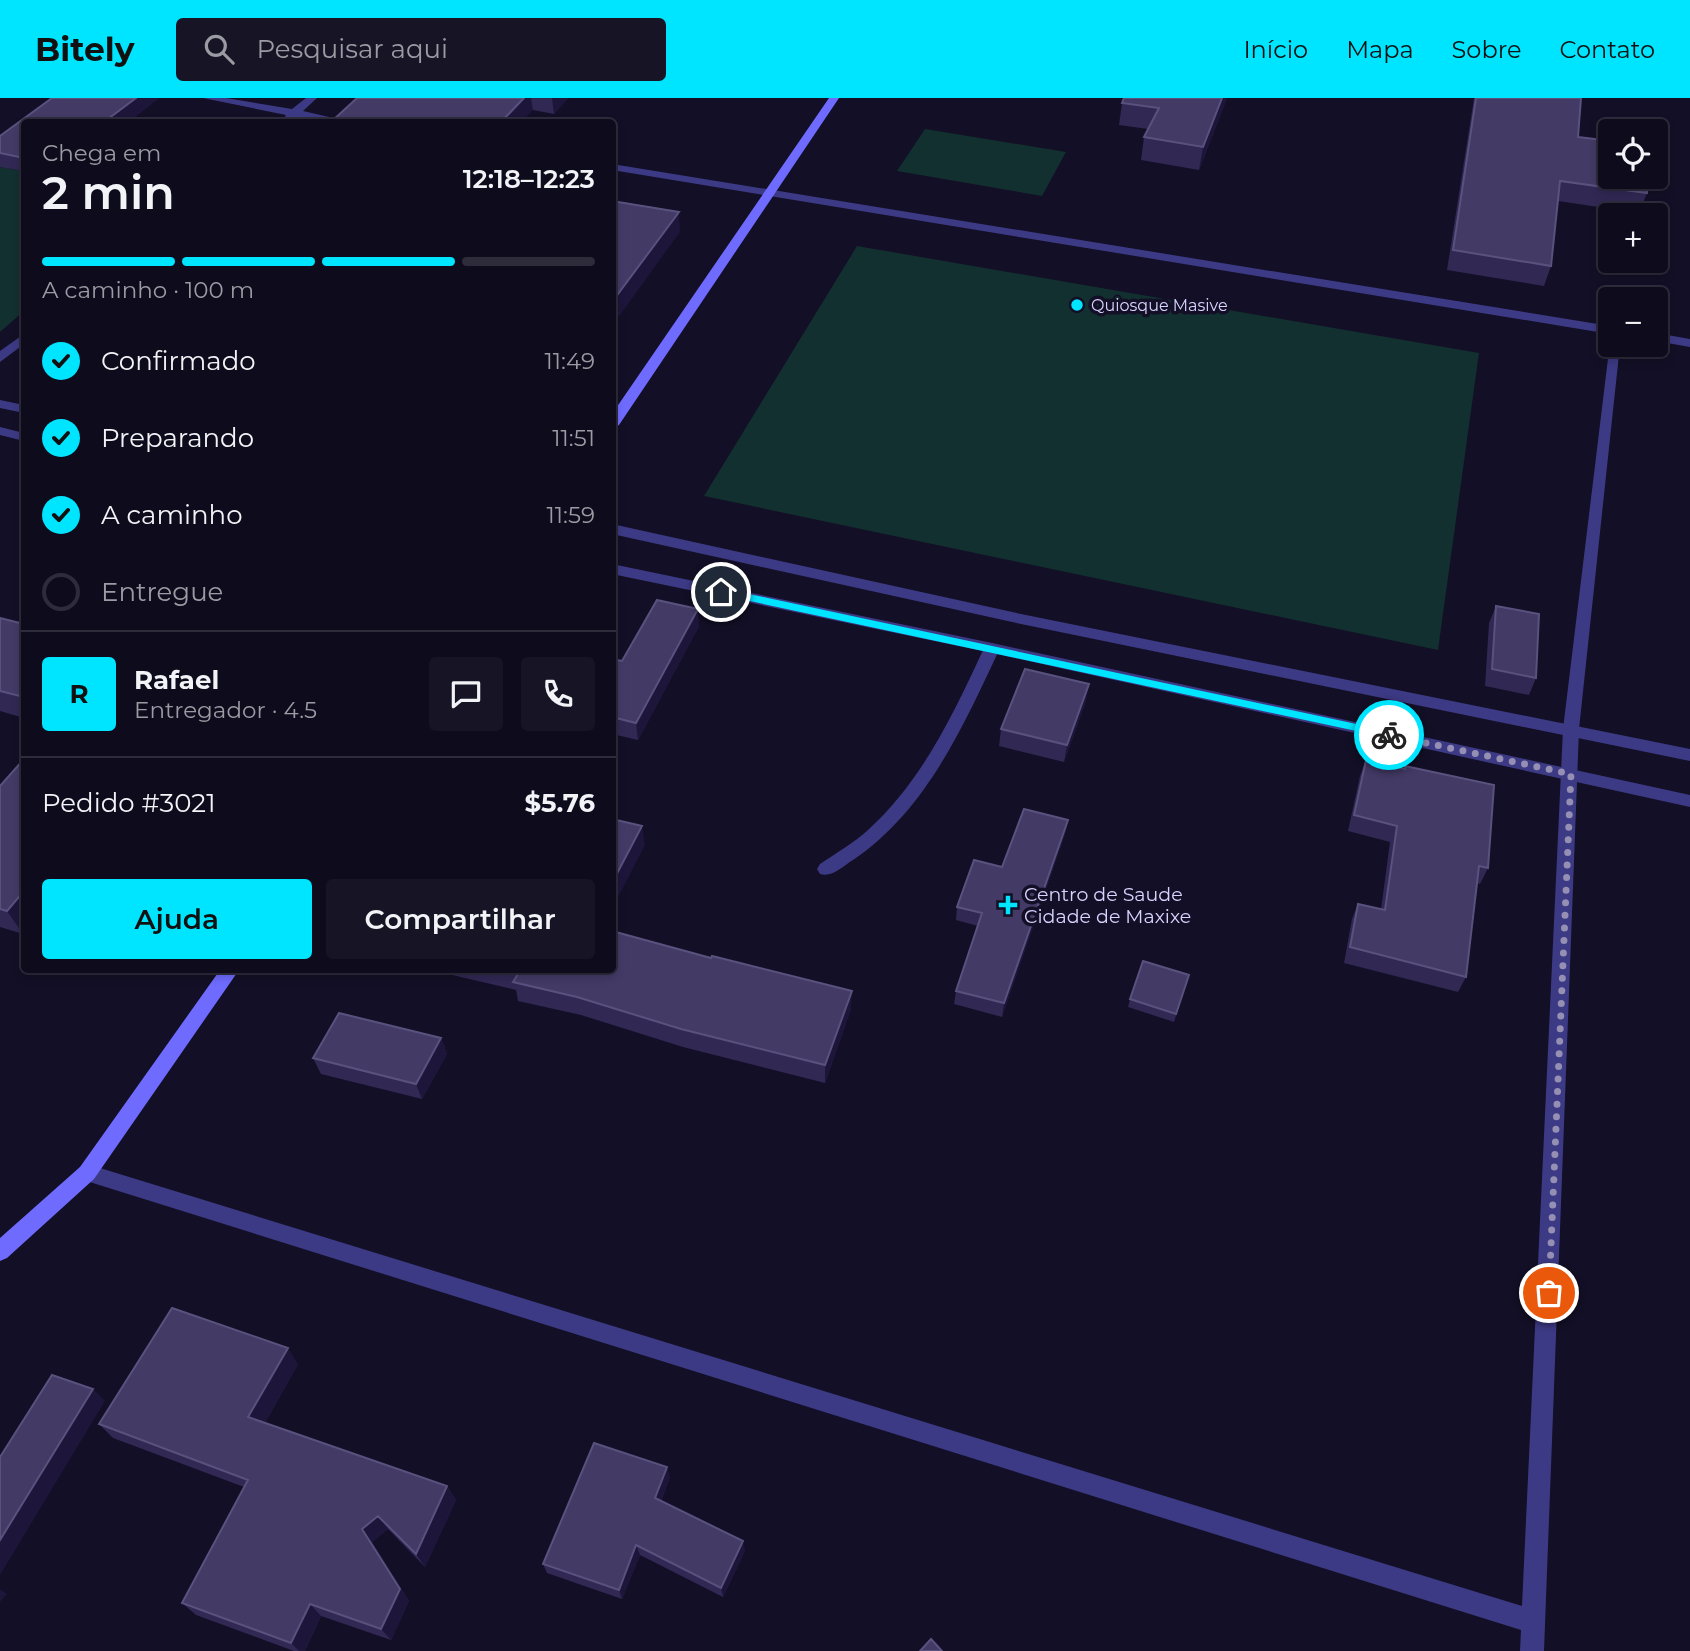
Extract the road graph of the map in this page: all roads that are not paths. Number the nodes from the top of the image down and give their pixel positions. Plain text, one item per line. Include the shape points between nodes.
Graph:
1 (208, 98) edge
2 (312, 98) edge
3 (834, 98) edge
4 (294, 114) junction
5 (288, 119) edge
6 (326, 119) edge
7 (616, 168) edge
8 (770, 194) junction
9 (1598, 328) edge
10 (1668, 339) edge
11 (21, 340) edge
12 (1690, 343) edge
13 (1613, 357) edge
14 (0, 358) edge
15 (0, 404) edge
16 (21, 408) edge
17 (616, 419) edge
18 (0, 431) edge
19 (21, 436) edge
20 (616, 530) edge
21 (616, 570) edge
22 (992, 648) junction
23 (1571, 729) junction
24 (1690, 755) edge
25 (1571, 774) junction
26 (1690, 801) edge
27 (826, 869) dead end
28 (228, 973) edge
29 (86, 1173) junction
30 (0, 1251) edge
31 (1534, 1622) junction
32 (1532, 1651) edge

1 - 4 street
2 - 4 street
3 - 8 main road
4 - 5 street
4 - 6 street
7 - 8 street
8 - 9 street
8 - 17 main road
10 - 12 street
11 - 14 street
13 - 23 street
15 - 16 street
18 - 19 street
20 - 23 street via 1021,619
21 - 22 street
22 - 25 street
22 - 27 street via 962,712 918,784 878,832
23 - 24 street
23 - 25 street
25 - 26 street
25 - 31 street
28 - 29 main road
29 - 30 main road
29 - 31 street
31 - 32 street

